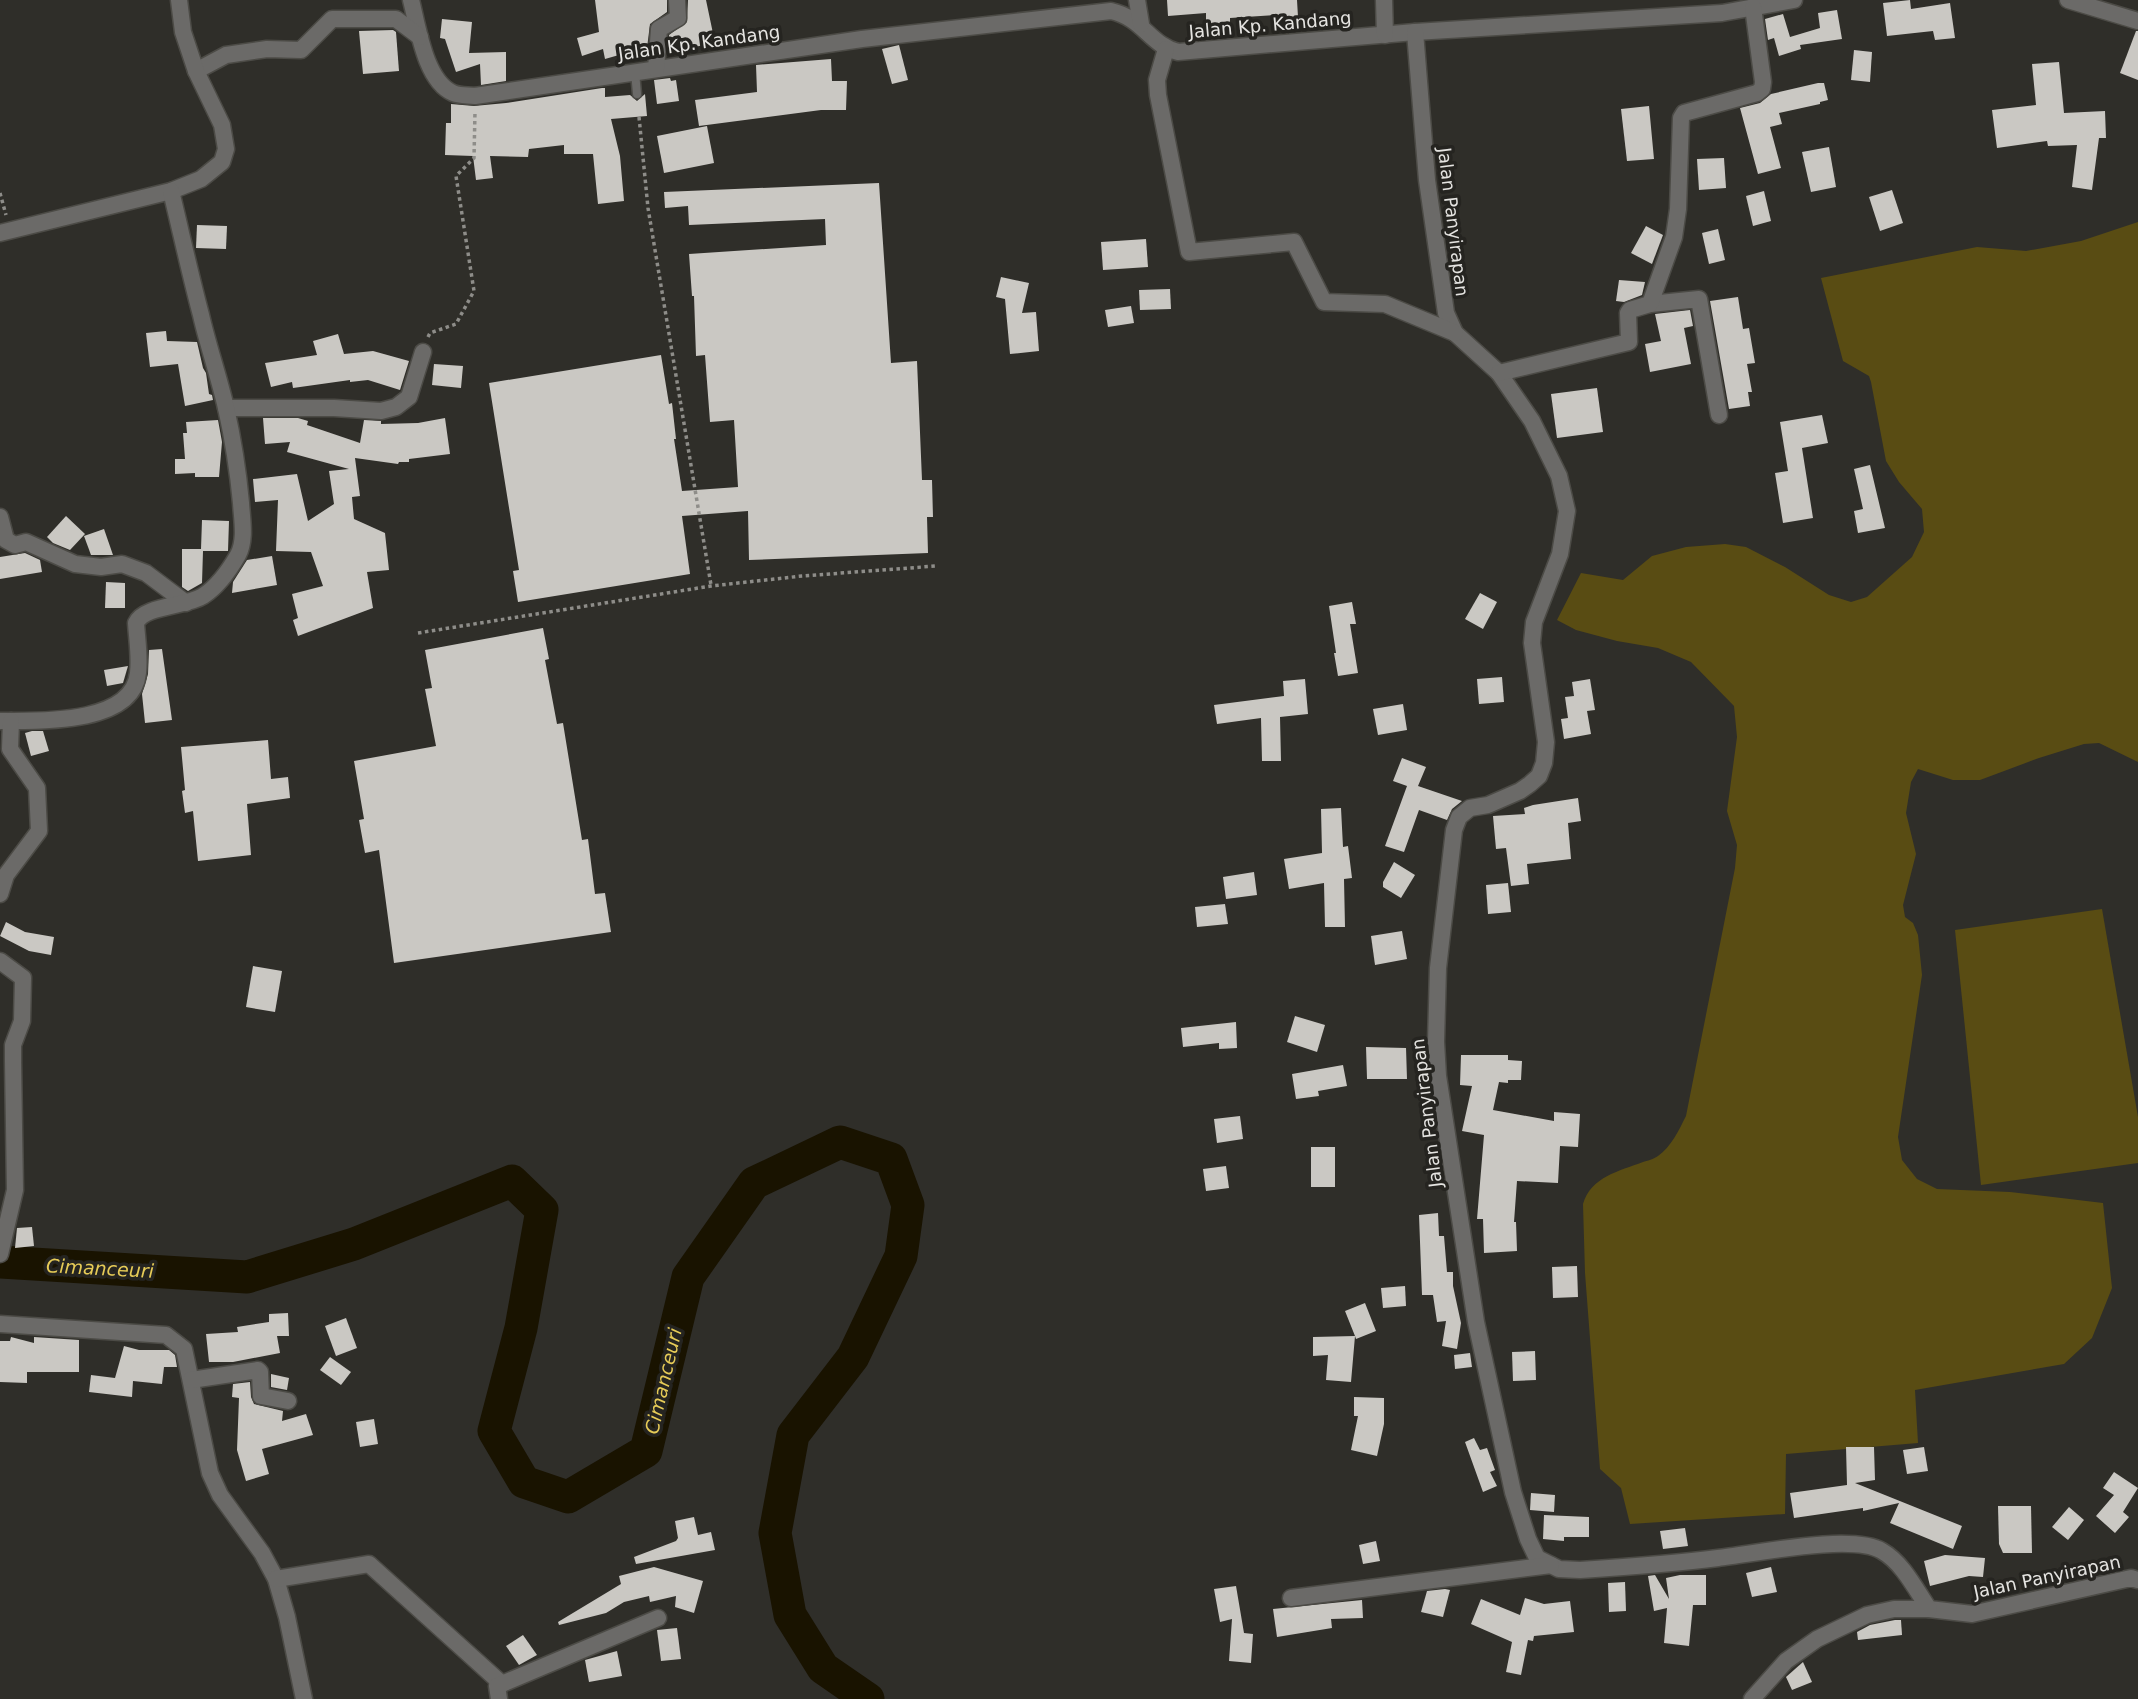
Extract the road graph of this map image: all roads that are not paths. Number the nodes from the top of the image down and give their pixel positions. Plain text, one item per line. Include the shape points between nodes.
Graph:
1 (179, 0) edge
2 (411, 0) edge
3 (677, 0) edge
4 (1137, 0) edge
5 (1384, 0) edge
6 (1794, 0) edge
7 (2068, 0) edge
8 (1753, 7) junction
9 (2138, 21) edge
10 (1140, 24) junction
11 (1415, 32) junction
12 (1385, 34) junction
13 (420, 37) junction
14 (1166, 49) junction
15 (656, 68) junction
16 (196, 71) junction
17 (635, 72) junction
18 (637, 94) dead end
19 (171, 191) junction
20 (6, 232) edge
21 (1650, 304) junction
22 (1455, 333) junction
23 (422, 352) road end
24 (1499, 373) junction
25 (226, 408) junction
26 (1719, 415) dead end
27 (0, 517) edge
28 (186, 603) junction
29 (5, 721) edge
30 (0, 894) edge
31 (0, 961) edge
32 (1, 1248) edge
33 (0, 1324) edge
34 (191, 1380) junction
35 (288, 1401) dead end
36 (1551, 1565) junction
37 (276, 1579) junction
38 (2138, 1580) edge
39 (1290, 1598) dead end
40 (1929, 1609) junction
41 (658, 1618) dead end
42 (501, 1692) edge
43 (304, 1699) edge
44 (1752, 1699) edge

1 - 16 street via 183,32
2 - 13 street, Jalan Kp. Kandang
3 - 15 street via 678,18 659,29
4 - 10 street
5 - 12 street
6 - 8 street, Jalan Kp. Kandang
7 - 9 street
8 - 11 street, Jalan Kp. Kandang via 1722,13
8 - 21 street via 1762,89 1684,113 1681,118 1674,237
10 - 14 street, Jalan Kp. Kandang
10 - 15 street, Jalan Kp. Kandang via 1111,11
11 - 12 street, Jalan Kp. Kandang
11 - 22 street, Jalan Panyirapan via 1435,243 1446,313
12 - 14 street, Jalan Kp. Kandang via 1178,52
13 - 16 street via 396,19 332,19 301,50 226,55
13 - 17 street, Jalan Kp. Kandang via 434,75 456,94 475,96
14 - 22 street via 1157,80 1158,95 1189,251 1294,242 1324,302 1385,304
15 - 17 street, Jalan Kp. Kandang
16 - 19 street via 222,125 226,149 222,162 201,179
17 - 18 lane
19 - 20 street
19 - 25 street
21 - 24 street via 1628,313 1627,345
21 - 26 street via 1699,299
22 - 24 street, Jalan Panyirapan
23 - 25 street via 409,397 396,407 381,411
24 - 36 street, Jalan Panyirapan via 1532,421 1559,476 1567,512 1560,554 1534,622 1532,643 1546,742 1544,763 1530,784 1470,808 1459,817 1454,830 1438,968 1436,1042 1476,1322 1513,1492 1536,1558
25 - 28 street via 239,480 242,545 217,584
27 - 28 street via 6,540 15,545 26,542 75,564 122,564 146,573
28 - 29 street via 139,618 134,688 111,707 71,719
29 - 30 street via 10,749 37,788 39,831 6,875
31 - 32 street via 23,978 22,1021 13,1045 15,1191
33 - 34 street via 166,1335 184,1349
34 - 35 street via 258,1370 261,1396
34 - 37 street via 210,1473
36 - 39 street
36 - 40 street via 1580,1570 1850,1544 1880,1549 1892,1558
37 - 42 street via 369,1564
37 - 43 street
38 - 40 street, Jalan Panyirapan via 2130,1578 1972,1614
40 - 44 street, Jalan Panyirapan via 1867,1615 1817,1639 1786,1661
41 - 42 street

